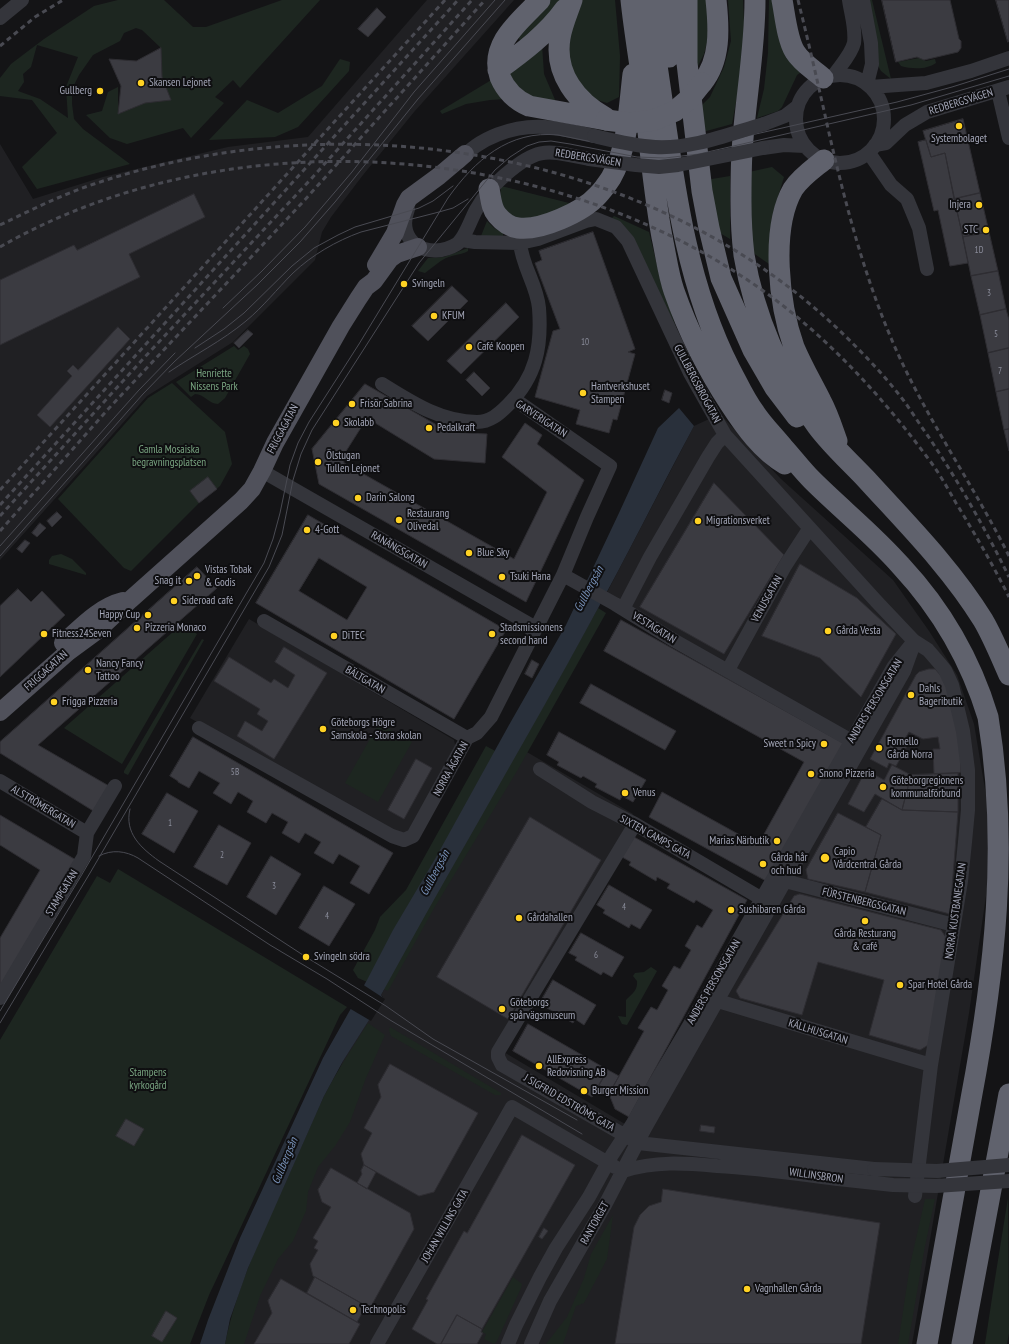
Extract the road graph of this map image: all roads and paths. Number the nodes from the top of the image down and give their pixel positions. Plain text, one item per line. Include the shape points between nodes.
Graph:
1 (22, 0) edge
2 (540, 0) edge
3 (572, 0) edge
4 (631, 0) edge
5 (646, 0) edge
6 (667, 0) edge
7 (687, 0) edge
8 (716, 0) edge
9 (755, 0) edge
10 (782, 0) edge
11 (849, 0) edge
12 (863, 0) edge
13 (0, 18) edge
14 (636, 45) junction
15 (1009, 58) edge
16 (498, 70) junction
17 (828, 77) junction
18 (868, 85) junction
19 (1003, 89) edge
20 (798, 106) junction
21 (602, 125) junction
22 (1009, 138) edge
23 (805, 146) junction
24 (872, 149) junction
25 (465, 154) junction
26 (824, 160) junction
27 (675, 184) junction
28 (489, 189) junction
29 (462, 240) junction
30 (520, 244) junction
31 (418, 247) junction
32 (927, 269) dead end
33 (366, 287) junction
34 (382, 384) dead end
35 (514, 399) junction
36 (725, 435) junction
37 (844, 456) junction
38 (610, 466) joint
39 (262, 471) junction
40 (810, 478) junction
41 (809, 529) junction
42 (563, 575) junction
43 (130, 600) junction
44 (623, 609) junction
45 (264, 621) dead end
46 (536, 628) junction
47 (914, 641) junction
48 (728, 670) junction
49 (1009, 675) edge
50 (0, 700) edge
51 (0, 712) edge
52 (199, 728) dead end
53 (467, 738) junction
54 (857, 743) junction
55 (540, 769) dead end
56 (0, 781) edge
57 (115, 786) dead end
58 (635, 824) junction
59 (87, 834) junction
60 (780, 879) junction
61 (767, 901) junction
62 (954, 925) junction
63 (0, 998) edge
64 (711, 999) junction
65 (931, 1065) junction
66 (1009, 1094) edge
67 (625, 1136) junction
68 (638, 1143) junction
69 (608, 1163) junction
70 (1009, 1165) edge
71 (623, 1171) junction
72 (839, 1172) junction
73 (1009, 1181) edge
74 (915, 1196) dead end
75 (986, 1215) junction
76 (540, 1277) junction
77 (550, 1302) junction
78 (377, 1344) edge
79 (508, 1344) edge
80 (531, 1344) edge
81 (927, 1344) edge
82 (962, 1344) edge
83 (976, 1344) edge

1 - 13 street
2 - 16 highway via 504,40 498,56
3 - 16 highway via 544,34
3 - 21 highway via 560,38 561,67 568,83 596,112
4 - 14 highway
5 - 27 highway
6 - 27 highway via 666,29
7 - 37 highway via 687,63 702,191 721,278 753,350 774,388 820,445
8 - 21 highway, bridge via 717,52 711,69 690,98 675,111 654,120
9 - 37 highway via 754,38 742,152 741,223 747,272 772,350 813,420
10 - 17 highway via 794,52
11 - 17 street, REDBERGSVÄGEN via 854,44 848,56
12 - 18 street via 871,43 872,64
14 - 28 highway via 624,141 612,176 598,196 560,218 531,228 517,228 497,215
14 - 40 highway via 661,229 674,289 695,344 712,377 757,441 780,461
15 - 18 street via 926,83
16 - 21 highway via 503,85 511,95 525,104
17 - 18 street via 851,76
17 - 20 street, REDBERGSVÄGEN via 810,86
18 - 24 street via 878,96 884,117 883,130
19 - 22 street
19 - 24 street, REDBERGSVÄGEN via 927,112 905,125 886,143
20 - 21 street, REDBERGSVÄGEN, bridge via 774,121 676,147 633,145
20 - 23 street, REDBERGSVÄGEN via 797,132
21 - 25 street, REDBERGSVÄGEN via 530,127 506,131 494,135
23 - 26 street, REDBERGSVÄGEN
23 - 28 street, REDBERGSVÄGEN, bridge via 772,146 678,165 660,166 636,165 555,152 535,154 517,165
24 - 26 street, REDBERGSVÄGEN via 854,161 834,163
24 - 32 street via 891,185 907,199 919,228
25 - 31 street, REDBERGSVÄGEN via 447,176 410,207 406,220 407,231
25 - 33 main road, REDBERGSVÄGEN via 409,198 395,233 369,275
26 - 37 highway via 794,188 788,200 780,240 780,278 794,346 822,402
27 - 40 highway via 696,287 719,348 753,412
28 - 29 street, REDBERGSVÄGEN
29 - 30 street, GULLBERGSBROGATAN
29 - 31 street via 443,249 429,250
30 - 35 street via 536,292 540,321 535,362 527,382
30 - 36 street, GULLBERGSBROGATAN via 596,219 616,227 628,241 690,373
31 - 33 main road, FRIGGAGATAN via 390,259 374,281
33 - 39 main road, FRIGGAGATAN via 341,326
34 - 35 street, GARVERIGATAN via 422,408 441,416 476,422 494,418
35 - 38 street, GARVERIGATAN
36 - 41 street, GULLBERGSBROGATAN
36 - 44 street, VESTAGATAN via 717,443 650,557
37 - 49 highway via 940,561 964,592 984,622
38 - 42 street, NORRA ÅGATAN
39 - 43 main road, FRIGGAGATAN via 242,501
39 - 46 street, RANÄNGSGATAN
40 - 81 highway via 900,565 933,604 964,656 978,687 990,723 1002,781 1007,844 1001,936
41 - 47 street, GULLBERGSBROGATAN
41 - 48 street, VENUSGATAN via 785,566
42 - 44 street
42 - 46 street, NORRA ÅGATAN
43 - 50 main road, FRIGGAGATAN via 106,607 94,616
43 - 51 main road, FRIGGAGATAN
44 - 48 street, VESTAGATAN
45 - 53 street, BÄLTGATAN
46 - 53 street, NORRA ÅGATAN via 491,717 477,733
47 - 54 street, ANDERS PERSONSGATAN via 904,671
47 - 62 street, NORRA KUSTBANEGATAN via 928,650 945,670 954,691 963,731 968,770 968,810
48 - 54 street, VESTAGATAN
52 - 53 street, NORRA ÅGATAN via 392,836 404,840 413,836 418,828
54 - 60 street, ANDERS PERSONSGATAN
55 - 58 street, SIXTEN CAMPS GATA via 592,802
56 - 59 street, ALSTRÖMERGATAN
57 - 59 street, STAMPGATAN
58 - 61 street, SIXTEN CAMPS GATA
58 - 67 street, J SIGFRID EDSTRÖMS GATA via 498,1052 502,1065
59 - 63 street, STAMPGATAN via 84,856
60 - 61 street, ANDERS PERSONSGATAN
60 - 62 street, FÜRSTENBERGSGATAN
61 - 64 street, ANDERS PERSONSGATAN
62 - 65 street, NORRA KUSTBANEGATAN
64 - 65 street, KÄLLHUSGATAN
64 - 67 street, ANDERS PERSONSGATAN
64 - 68 street, ANDERS PERSONSGATAN
65 - 74 street, NORRA KUSTBANEGATAN
66 - 75 highway
67 - 68 street, J SIGFRID EDSTRÖMS GATA
67 - 69 street, RANTORGET
68 - 71 street, RANTORGET
68 - 72 street, WILLINSBRON
69 - 71 street
69 - 76 street, RANTORGET
69 - 78 street, JOHAN WILLINS GATA via 512,1107
70 - 72 street, WILLINSBRON, bridge via 967,1170
71 - 72 street, WILLINSBRON via 641,1166 675,1163 779,1171
71 - 77 street, RANTORGET
72 - 73 street, WILLINSBRON, bridge via 894,1185 936,1186
75 - 82 highway
75 - 83 highway
76 - 77 street
76 - 79 street, RANTORGET
77 - 80 street, RANTORGET

